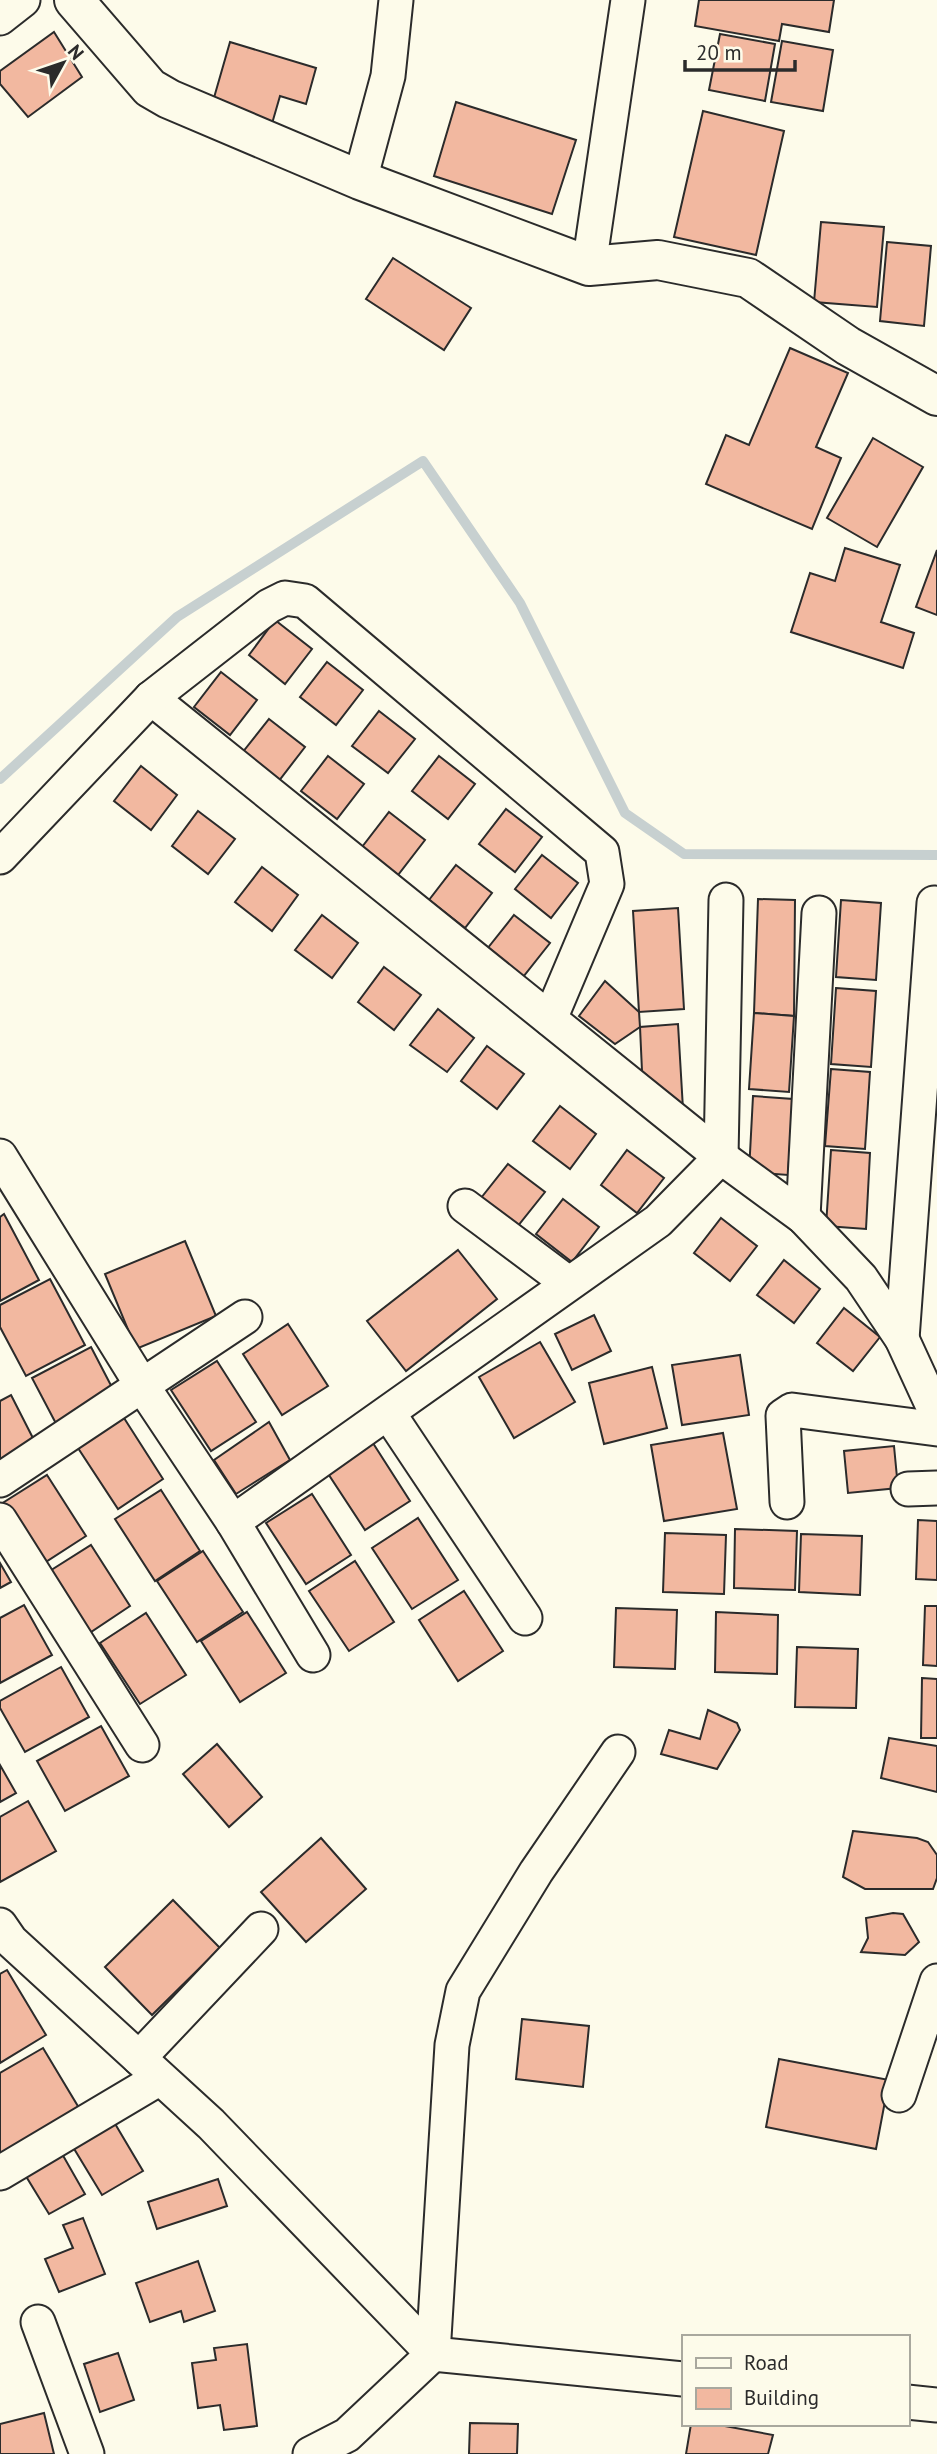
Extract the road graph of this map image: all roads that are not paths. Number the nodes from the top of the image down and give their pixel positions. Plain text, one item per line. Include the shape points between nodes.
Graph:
1 (23, 0) edge
2 (74, 0) edge
3 (396, 0) edge
4 (628, 0) edge
5 (0, 18) edge
6 (360, 180) junction
7 (589, 265) junction
8 (937, 396) edge
9 (151, 698) junction
10 (0, 857) edge
11 (726, 900) dead end
12 (934, 903) dead end
13 (820, 913) dead end
14 (550, 1019) junction
15 (0, 1156) edge
16 (721, 1157) junction
17 (466, 1206) dead end
18 (803, 1217) junction
19 (568, 1283) junction
20 (245, 1317) dead end
21 (902, 1339) junction
22 (143, 1387) junction
23 (389, 1414) junction
24 (937, 1415) edge
25 (937, 1429) edge
26 (0, 1480) edge
27 (787, 1502) dead end
28 (0, 1520) edge
29 (233, 1522) junction
30 (525, 1618) dead end
31 (313, 1655) dead end
32 (142, 1745) dead end
33 (618, 1752) dead end
34 (261, 1929) dead end
35 (4, 1938) edge
36 (937, 1981) edge
37 (150, 2068) junction
38 (899, 2095) dead end
39 (0, 2173) edge
40 (38, 2322) dead end
41 (433, 2354) junction
42 (682, 2379) edge
43 (909, 2402) edge
44 (937, 2405) edge
45 (87, 2454) edge
46 (310, 2454) edge

1 - 5 street
2 - 6 street via 150,88
3 - 6 street via 388,76
4 - 7 street
6 - 7 street
7 - 8 street via 658,260 748,278 848,345
9 - 10 street
9 - 14 street
9 - 14 street via 269,606 285,598 305,601 602,852 607,884
11 - 16 street
12 - 21 street
13 - 18 street
14 - 16 street
15 - 22 street
16 - 18 street
16 - 19 street via 658,1221
17 - 19 street
18 - 21 street via 861,1278
19 - 23 street
20 - 22 street
21 - 24 street
22 - 26 street
22 - 29 street
23 - 29 street
23 - 30 street
25 - 27 street via 792,1410 783,1416
28 - 32 street
29 - 31 street
33 - 41 street via 536,1872 463,1991 452,2045
34 - 37 street
35 - 37 street
36 - 38 street
37 - 39 street
37 - 41 street via 211,2124
40 - 45 street
41 - 42 street
41 - 46 street via 347,2435
43 - 44 street

